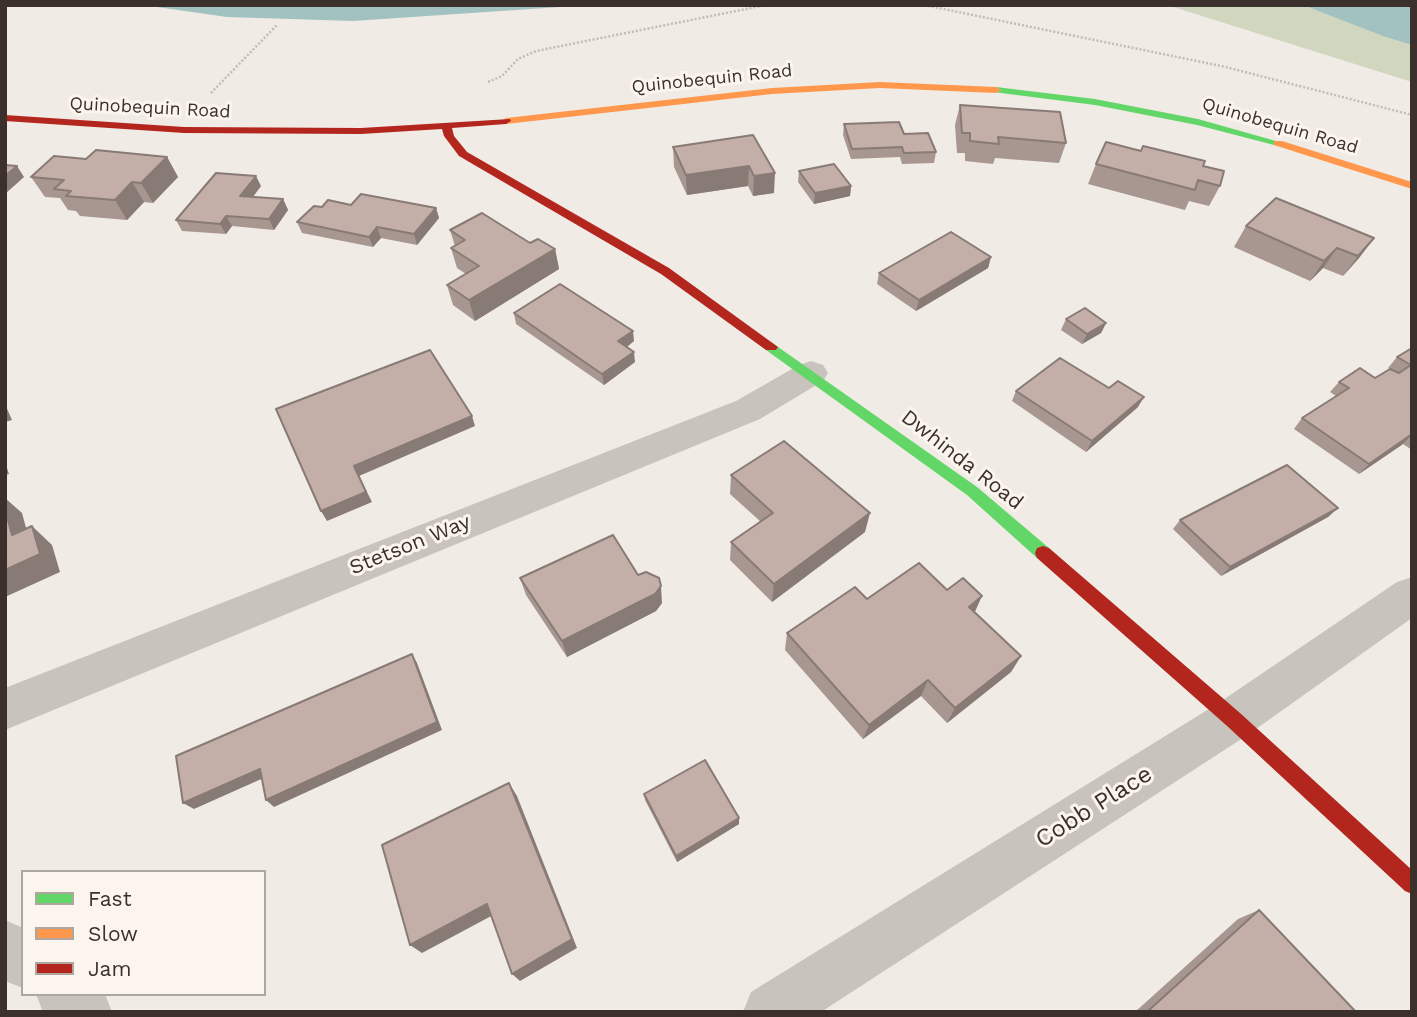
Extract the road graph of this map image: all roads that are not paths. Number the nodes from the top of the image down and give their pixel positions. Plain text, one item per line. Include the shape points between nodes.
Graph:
1 (5, 118) edge
2 (447, 127) junction
3 (1412, 187) edge
4 (811, 373) junction
5 (1412, 595) edge
6 (5, 709) edge
7 (1233, 719) junction
8 (1412, 884) edge
9 (5, 947) edge
10 (21, 959) edge
11 (65, 996) edge
12 (84, 1012) edge
13 (771, 1012) edge

1 - 2 main road, Quinobequin Road via 184,130 316,132
2 - 3 main road, Quinobequin Road via 772,91 880,85 971,88 1095,102 1198,122 1312,152
2 - 4 main road, Dwhinda Road via 463,153 665,271
4 - 6 street, Stetson Way via 747,410
4 - 7 main road, Dwhinda Road via 972,491
5 - 7 street, Cobb Place
7 - 8 main road, Dwhinda Road
7 - 13 street, Cobb Place
9 - 10 street
11 - 12 street

